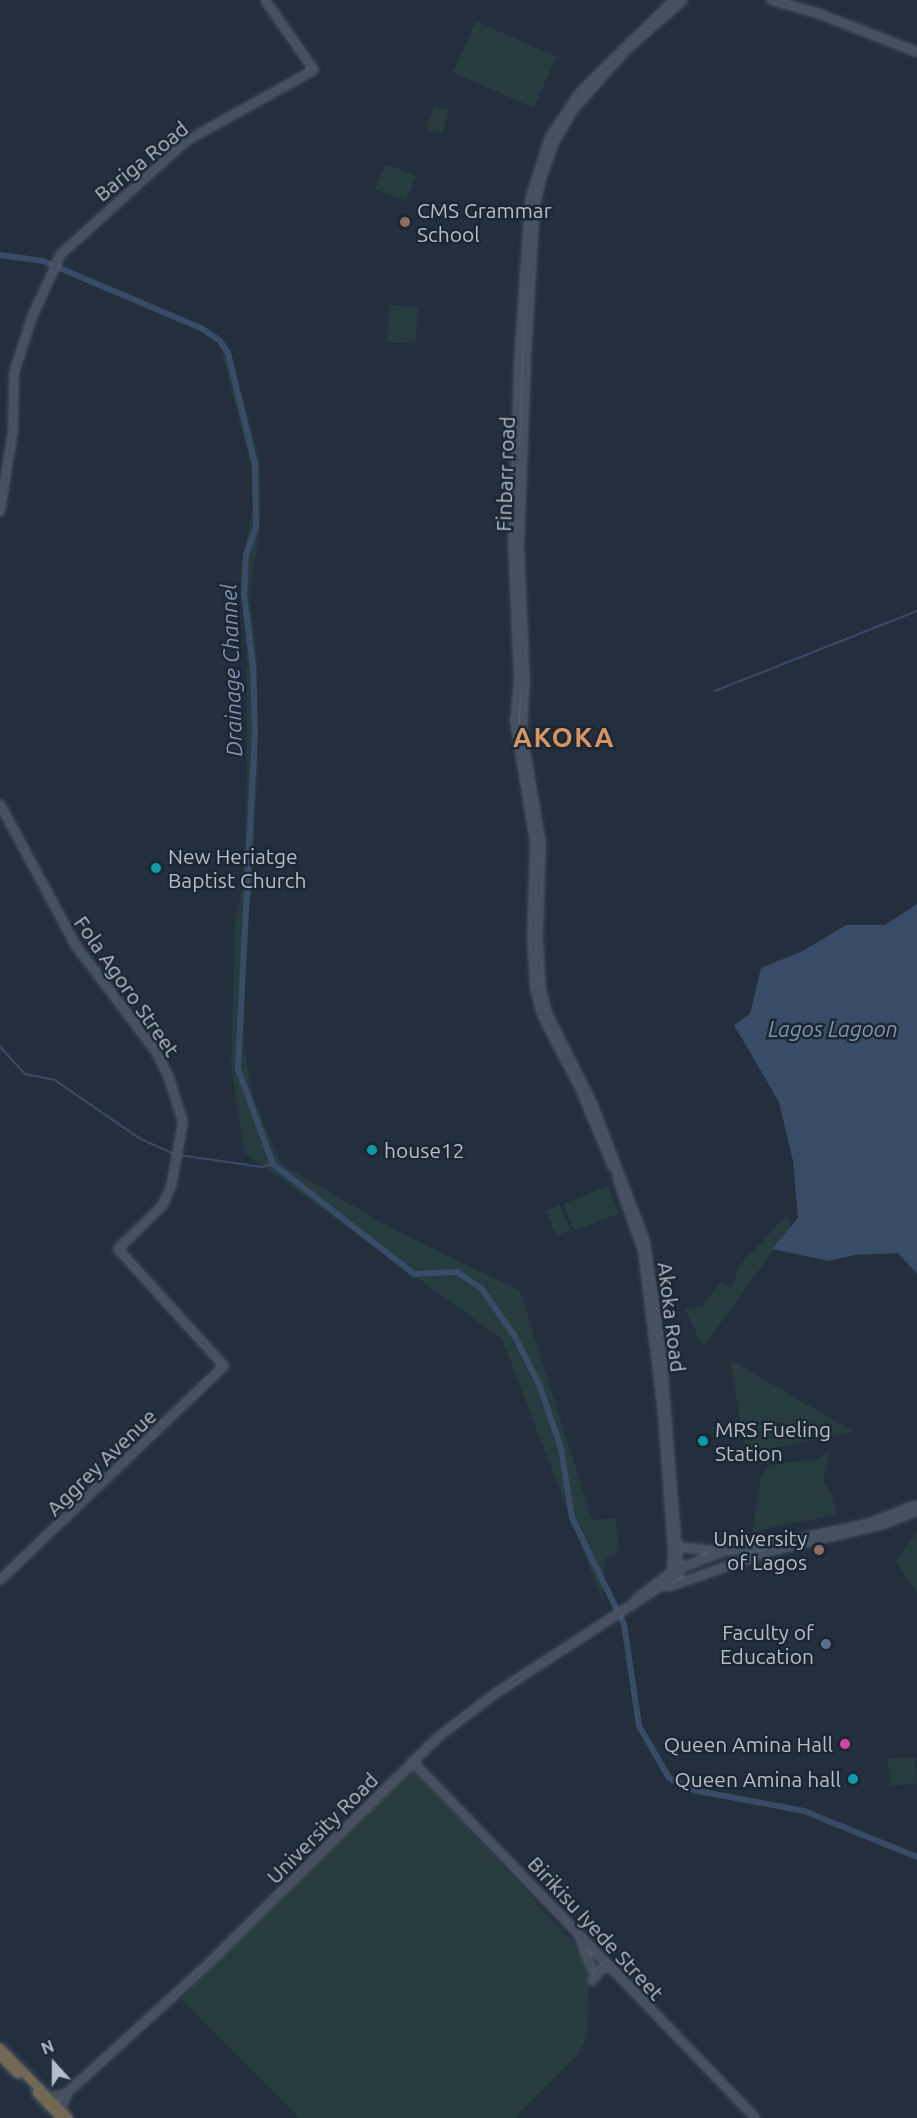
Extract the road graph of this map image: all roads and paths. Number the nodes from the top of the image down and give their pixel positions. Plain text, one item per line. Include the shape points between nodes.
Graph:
1 (265, 0) edge
2 (674, 0) edge
3 (682, 0) edge
4 (771, 0) edge
5 (917, 52) edge
6 (517, 501) junction
7 (0, 512) edge
8 (0, 804) edge
9 (545, 1014) joint
10 (643, 1241) junction
11 (224, 1366) joint
12 (917, 1505) edge
13 (917, 1511) edge
14 (679, 1547) junction
15 (738, 1550) junction
16 (724, 1551) junction
17 (674, 1560) junction
18 (738, 1563) junction
19 (680, 1568) junction
20 (705, 1572) junction
21 (666, 1578) junction
22 (0, 1580) edge
23 (646, 1597) junction
24 (619, 1611) junction
25 (412, 1761) junction
26 (579, 1935) junction
27 (612, 1967) junction
28 (592, 1970) dead end
29 (592, 1981) dead end
30 (0, 2048) edge
31 (0, 2056) edge
32 (67, 2093) junction
33 (50, 2098) junction
34 (61, 2114) edge
35 (68, 2118) edge
36 (755, 2118) edge

1 - 7 main road, Bariga Road via 314,70 186,141 61,254 14,373 10,453
2 - 6 main road, Finbarr road via 580,92 550,137 536,176 530,199
3 - 6 main road, Finbarr road via 625,51 584,96 555,140 547,162 535,205
4 - 5 main road via 817,13
6 - 9 main road, Finbarr road via 525,682 522,733 540,827 538,938 540,1001
8 - 11 main road, Fola Agoro Street via 76,946 164,1066 182,1110 178,1160 162,1206 118,1250
9 - 10 main road, Akoka Road via 592,1103
10 - 14 main road, Akoka Road via 661,1350
10 - 17 main road
11 - 22 main road, Aggrey Avenue
12 - 15 main road via 867,1524
13 - 18 main road via 880,1525 791,1545
14 - 16 main road
14 - 19 main road, Akoka Road
15 - 16 main road
15 - 18 main road via 731,1558
16 - 19 main road
17 - 19 main road
17 - 21 main road
18 - 20 main road
19 - 20 main road
19 - 21 main road
19 - 23 main road via 677,1577
20 - 23 main road
21 - 24 main road
23 - 24 main road
24 - 25 main road, University Road via 483,1702
25 - 26 main road, Birikisu Iyede Street
25 - 32 main road, University Road via 204,1968
26 - 27 main road, Birikisu Iyede Street
26 - 28 main road
27 - 29 main road via 602,1968
27 - 36 main road, Birikisu Iyede Street
30 - 33 highway
31 - 34 highway
32 - 33 main road
32 - 34 main road
33 - 34 highway
34 - 35 highway

